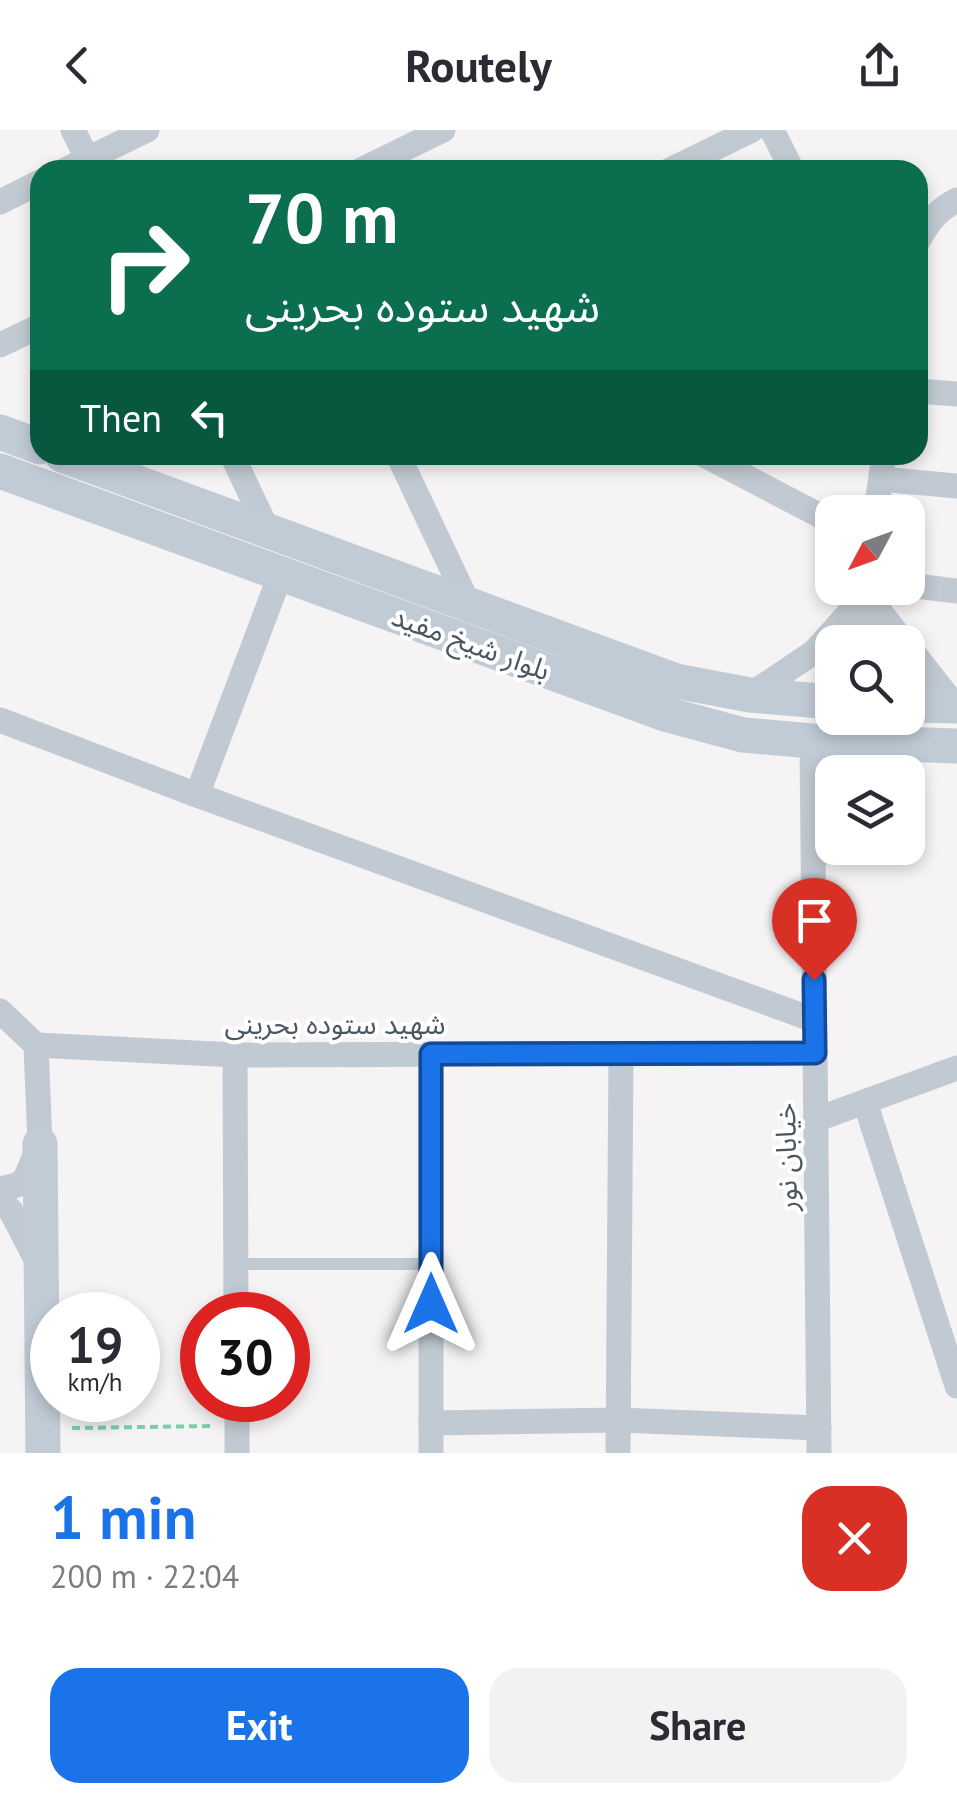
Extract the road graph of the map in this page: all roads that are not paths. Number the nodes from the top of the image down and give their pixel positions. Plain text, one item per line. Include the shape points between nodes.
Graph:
1 (74, 130) edge
2 (147, 130) edge
3 (443, 130) edge
4 (752, 130) edge
5 (772, 130) edge
6 (81, 160) edge
7 (93, 160) edge
8 (382, 160) edge
9 (690, 160) edge
10 (787, 160) edge
11 (30, 187) edge
12 (957, 200) edge
13 (0, 202) edge
14 (928, 223) edge
15 (30, 331) edge
16 (0, 345) edge
17 (928, 391) edge
18 (957, 394) edge
19 (0, 432) edge
20 (30, 443) edge
21 (89, 465) edge
22 (237, 465) edge
23 (403, 465) edge
24 (723, 465) edge
25 (882, 467) edge
26 (0, 471) edge
27 (957, 486) edge
28 (878, 495) edge
29 (815, 513) edge
30 (268, 531) junction
31 (281, 574) junction
32 (925, 587) edge
33 (957, 590) edge
34 (469, 604) junction
35 (855, 605) edge
36 (925, 668) edge
37 (750, 695) junction
38 (815, 701) edge
39 (925, 705) edge
40 (956, 706) edge
41 (0, 720) edge
42 (812, 741) junction
43 (957, 746) edge
44 (197, 795) junction
45 (0, 1011) edge
46 (814, 1020) junction
47 (36, 1045) junction
48 (815, 1053) junction
49 (431, 1054) junction
50 (621, 1054) junction
51 (235, 1055) junction
52 (957, 1068) edge
53 (865, 1102) junction
54 (816, 1120) junction
55 (40, 1144) junction
56 (0, 1189) edge
57 (0, 1199) edge
58 (236, 1264) junction
59 (431, 1264) junction
60 (41, 1271) junction
61 (236, 1292) edge
62 (957, 1386) edge
63 (618, 1420) junction
64 (237, 1422) edge
65 (431, 1423) junction
66 (819, 1440) edge
67 (43, 1441) edge
68 (237, 1453) edge
69 (431, 1453) edge
70 (618, 1453) edge

1 - 6 street
2 - 7 street
3 - 8 street
4 - 9 street
5 - 10 street
11 - 13 street
12 - 14 street
15 - 16 street
17 - 18 street
19 - 20 street
21 - 30 street, بلوار شیخ مفید
22 - 30 street
23 - 34 street
24 - 29 street
25 - 27 street
25 - 28 street
26 - 31 street, بلوار شیخ مفید
30 - 34 street, بلوار شیخ مفید
31 - 42 street, بلوار شیخ مفید via 665,714 743,734
31 - 44 street
32 - 33 street
34 - 37 street, بلوار شیخ مفید via 676,681
35 - 37 street via 814,652
36 - 40 street
37 - 38 street, بلوار شیخ مفید
39 - 40 street
41 - 44 street
42 - 43 street, بلوار شیخ مفید
42 - 46 street, خیابان نور
44 - 46 street
45 - 47 street
46 - 48 street, خیابان نور
47 - 51 street, شهید ستوده بحرینی
47 - 55 street
48 - 50 street, شهید ستوده بحرینی
48 - 54 street, خیابان نور
49 - 50 street, شهید ستوده بحرینی
49 - 51 street, شهید ستوده بحرینی
49 - 59 street
50 - 63 street
51 - 58 street
52 - 53 street
53 - 54 street
53 - 62 street
54 - 66 street, خیابان نور
55 - 56 street via 24,1179
55 - 60 street
57 - 60 street
58 - 59 lane
58 - 61 street
59 - 65 street
60 - 67 street
63 - 65 street
63 - 66 street
63 - 70 street
64 - 68 street
65 - 69 street

